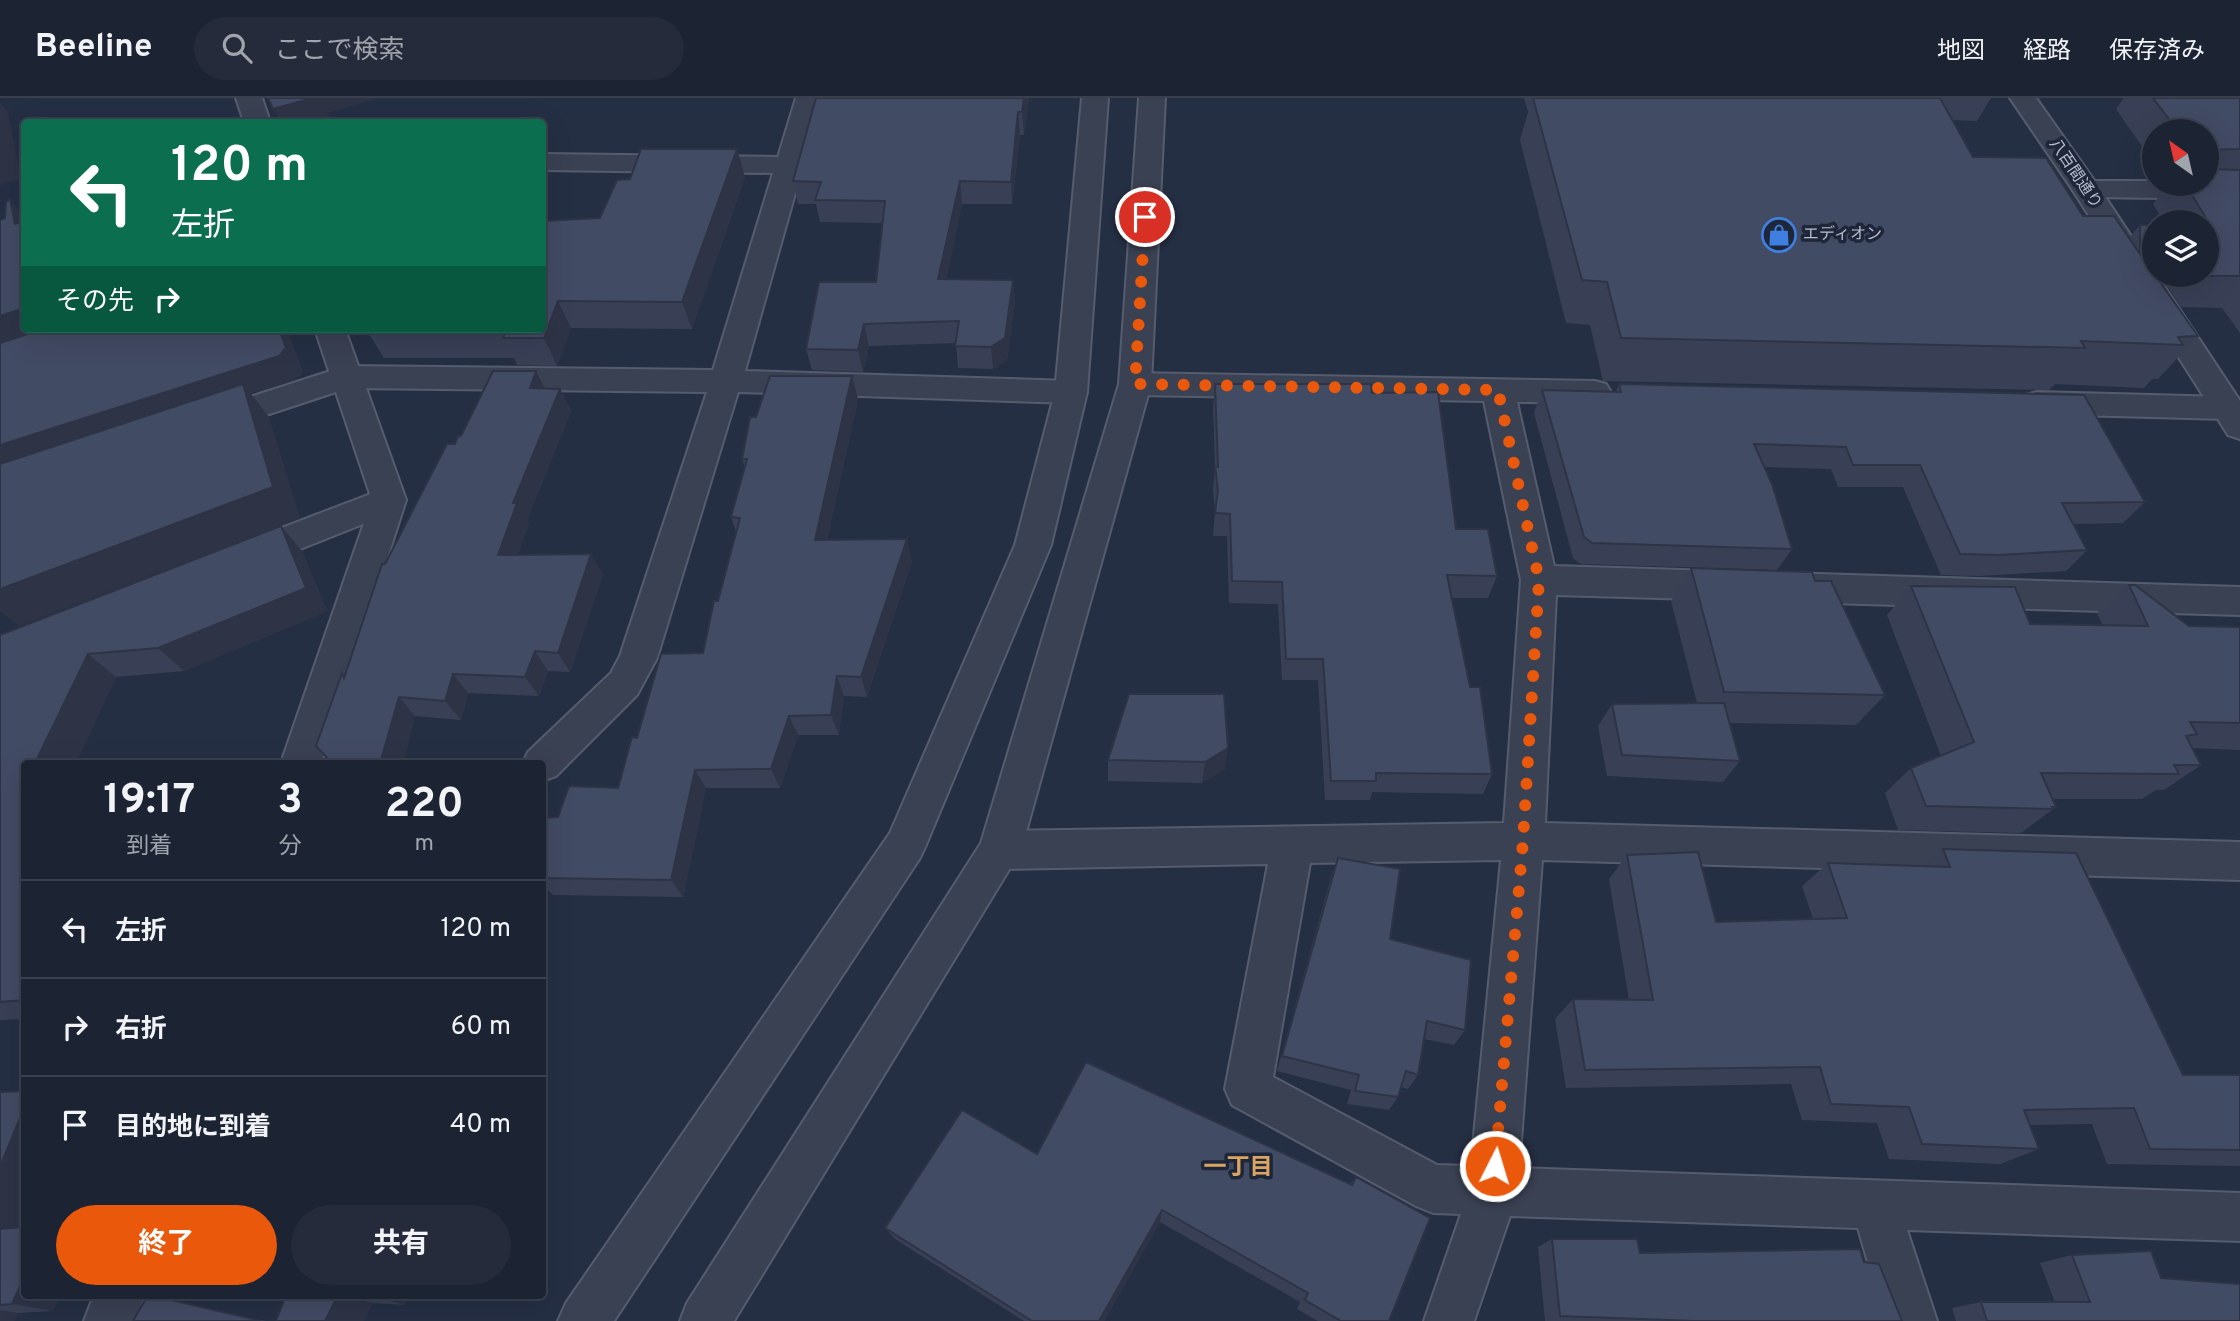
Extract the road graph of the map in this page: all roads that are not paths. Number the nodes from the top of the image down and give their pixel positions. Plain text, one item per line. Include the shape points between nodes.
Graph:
1 (248, 98) edge
2 (809, 98) edge
3 (1095, 98) edge
4 (1152, 98) edge
5 (2023, 98) edge
6 (256, 119) edge
7 (546, 162) edge
8 (789, 165) junction
9 (2086, 189) junction
10 (2240, 191) edge
11 (331, 333) edge
12 (346, 377) junction
13 (726, 381) junction
14 (1135, 384) junction
15 (1498, 390) junction
16 (1071, 392) junction
17 (1622, 393) edge
18 (2007, 402) edge
19 (2234, 418) edge
20 (179, 432) edge
21 (390, 500) junction
22 (208, 571) edge
23 (1539, 580) junction
24 (2240, 601) edge
25 (302, 760) edge
26 (546, 760) edge
27 (1523, 841) junction
28 (1292, 845) junction
29 (1000, 850) junction
30 (2240, 860) edge
31 (1493, 1193) junction
32 (1875, 1205) junction
33 (2240, 1217) edge
34 (118, 1299) edge
35 (110, 1321) edge
36 (584, 1321) edge
37 (705, 1321) edge
38 (1448, 1321) edge
39 (1911, 1321) edge

1 - 6 street
2 - 8 street
3 - 16 street
4 - 14 street
5 - 9 street, 八百間通り
7 - 8 street
8 - 13 street
9 - 10 street
9 - 19 street, 八百間通り
11 - 12 street
12 - 13 street
12 - 20 street
12 - 21 street
13 - 16 street
13 - 26 street via 638,658 624,684
14 - 15 street
14 - 29 street
15 - 17 street
15 - 23 street
16 - 36 street via 1033,545 905,845
18 - 19 street
21 - 22 street
21 - 25 street
23 - 24 street
23 - 27 street
27 - 28 street
27 - 30 street
27 - 31 street
28 - 29 street
28 - 31 street via 1248,1089 1433,1189
29 - 37 street
31 - 32 street
31 - 38 street
32 - 33 street
32 - 39 street
34 - 35 street

